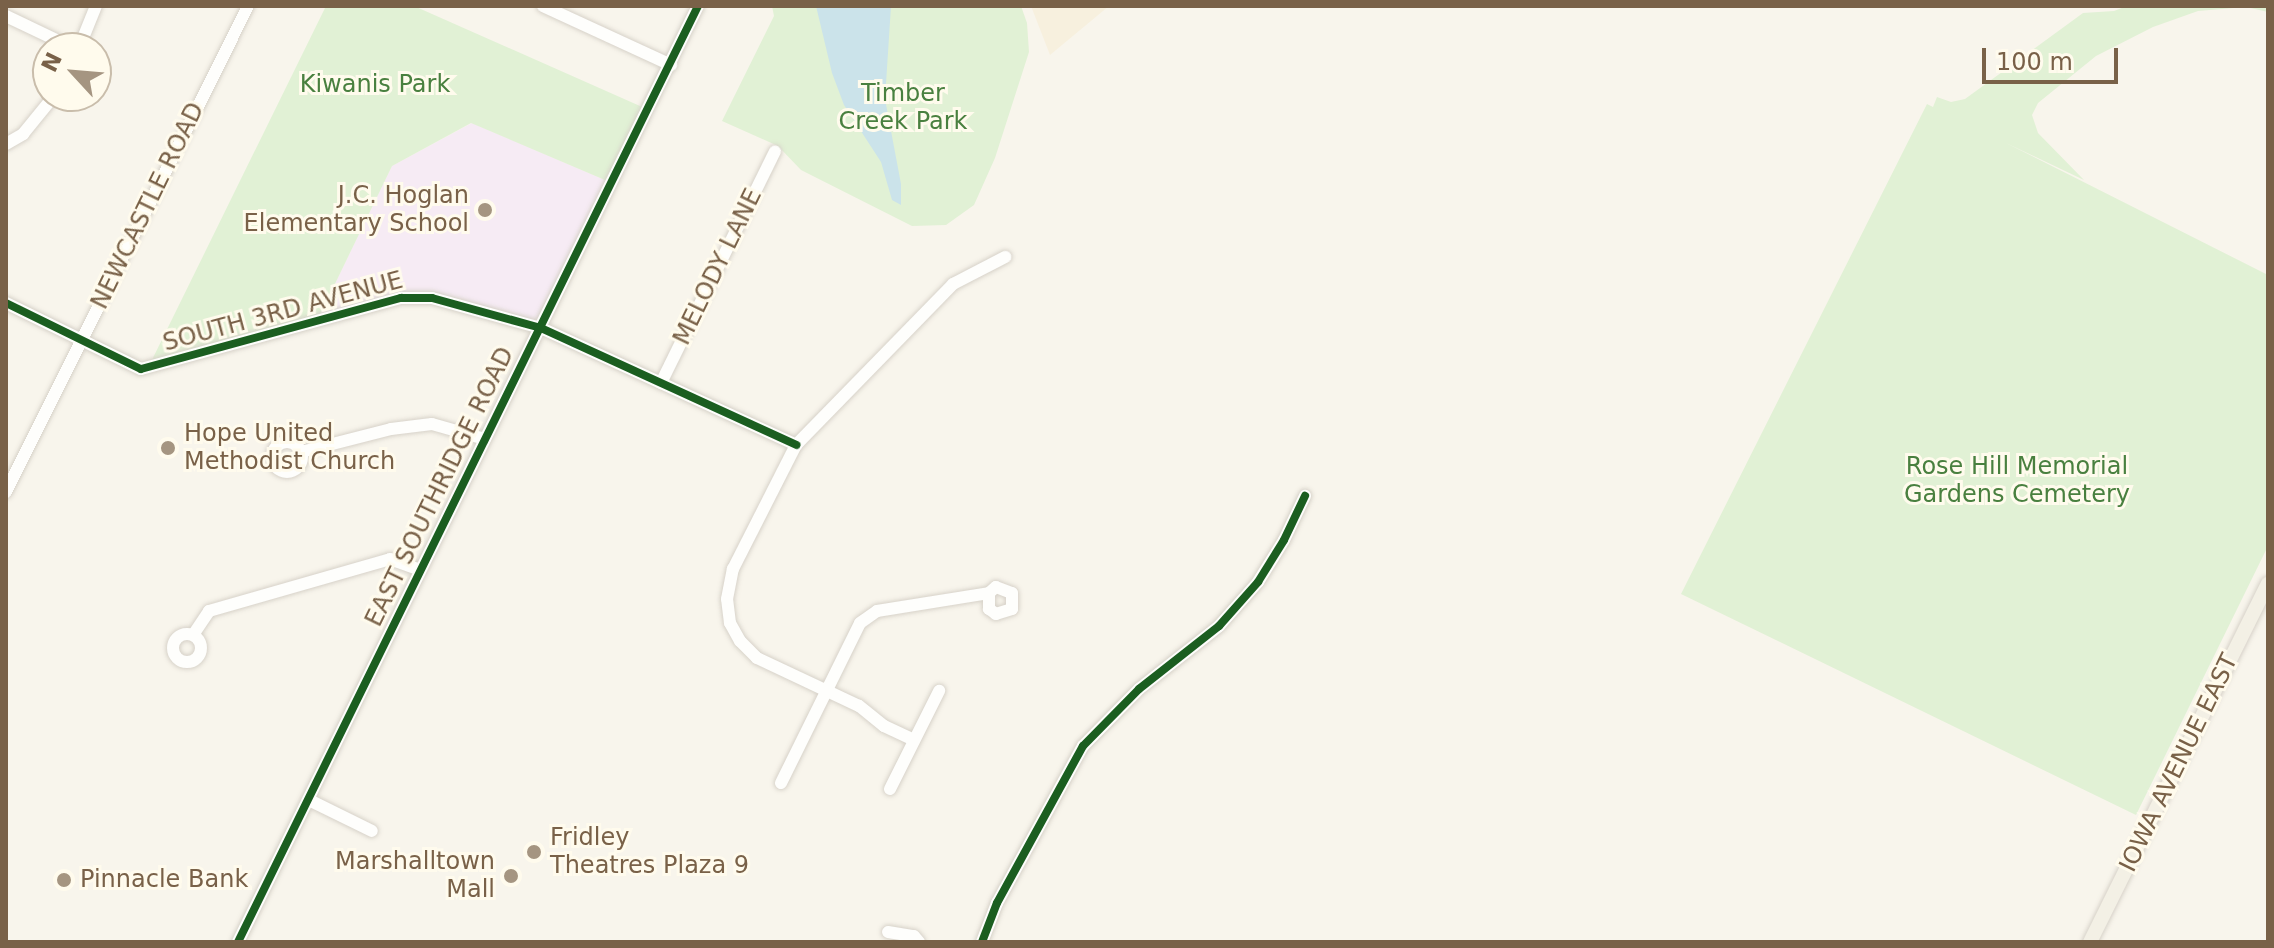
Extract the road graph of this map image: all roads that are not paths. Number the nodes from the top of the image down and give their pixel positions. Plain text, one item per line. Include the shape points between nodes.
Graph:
1 (96, 6) edge
2 (248, 6) edge
3 (543, 6) edge
4 (698, 6) edge
5 (6, 16) edge
6 (40, 32) edge
7 (85, 32) edge
8 (671, 65) junction
9 (41, 112) edge
10 (6, 144) edge
11 (775, 151) dead end
12 (1005, 257) dead end
13 (6, 303) edge
14 (541, 328) junction
15 (82, 340) junction
16 (661, 383) junction
17 (485, 439) junction
18 (796, 445) junction
19 (301, 452) dead end
20 (6, 492) edge
21 (1305, 496) dead end
22 (420, 570) junction
23 (2268, 584) edge
24 (989, 593) dead end
25 (193, 635) dead end
26 (826, 690) junction
27 (939, 691) dead end
28 (914, 740) junction
29 (781, 783) dead end
30 (890, 789) dead end
31 (309, 800) junction
32 (372, 831) dead end
33 (888, 932) dead end
34 (238, 942) edge
35 (919, 942) edge
36 (982, 942) edge
37 (2090, 942) edge

1 - 7 street
2 - 15 street, NEWCASTLE ROAD
3 - 8 street
4 - 8 street, EAST SOUTHRIDGE ROAD
5 - 6 street
8 - 14 street, EAST SOUTHRIDGE ROAD
9 - 10 street via 23,134
11 - 16 street, MELODY LANE
12 - 18 street via 953,284
13 - 15 street, SOUTH 3RD AVENUE
14 - 15 street, SOUTH 3RD AVENUE via 413,295 148,368
14 - 16 street, SOUTH 3RD AVENUE
14 - 17 street, EAST SOUTHRIDGE ROAD
15 - 20 street, NEWCASTLE ROAD
16 - 18 street, SOUTH 3RD AVENUE
17 - 19 street via 432,424
17 - 22 street, EAST SOUTHRIDGE ROAD
18 - 26 street via 733,569 727,599 730,623 757,658
21 - 36 street via 1258,582 1219,626 1139,689 1083,746 997,903
22 - 25 street via 390,559 224,606 209,611
22 - 31 street, EAST SOUTHRIDGE ROAD
23 - 37 main road, IOWA AVENUE EAST
24 - 26 street via 877,611 860,623
26 - 28 street
26 - 29 street
27 - 28 street
28 - 30 street
31 - 32 street
31 - 34 street, EAST SOUTHRIDGE ROAD
33 - 35 street via 914,936

